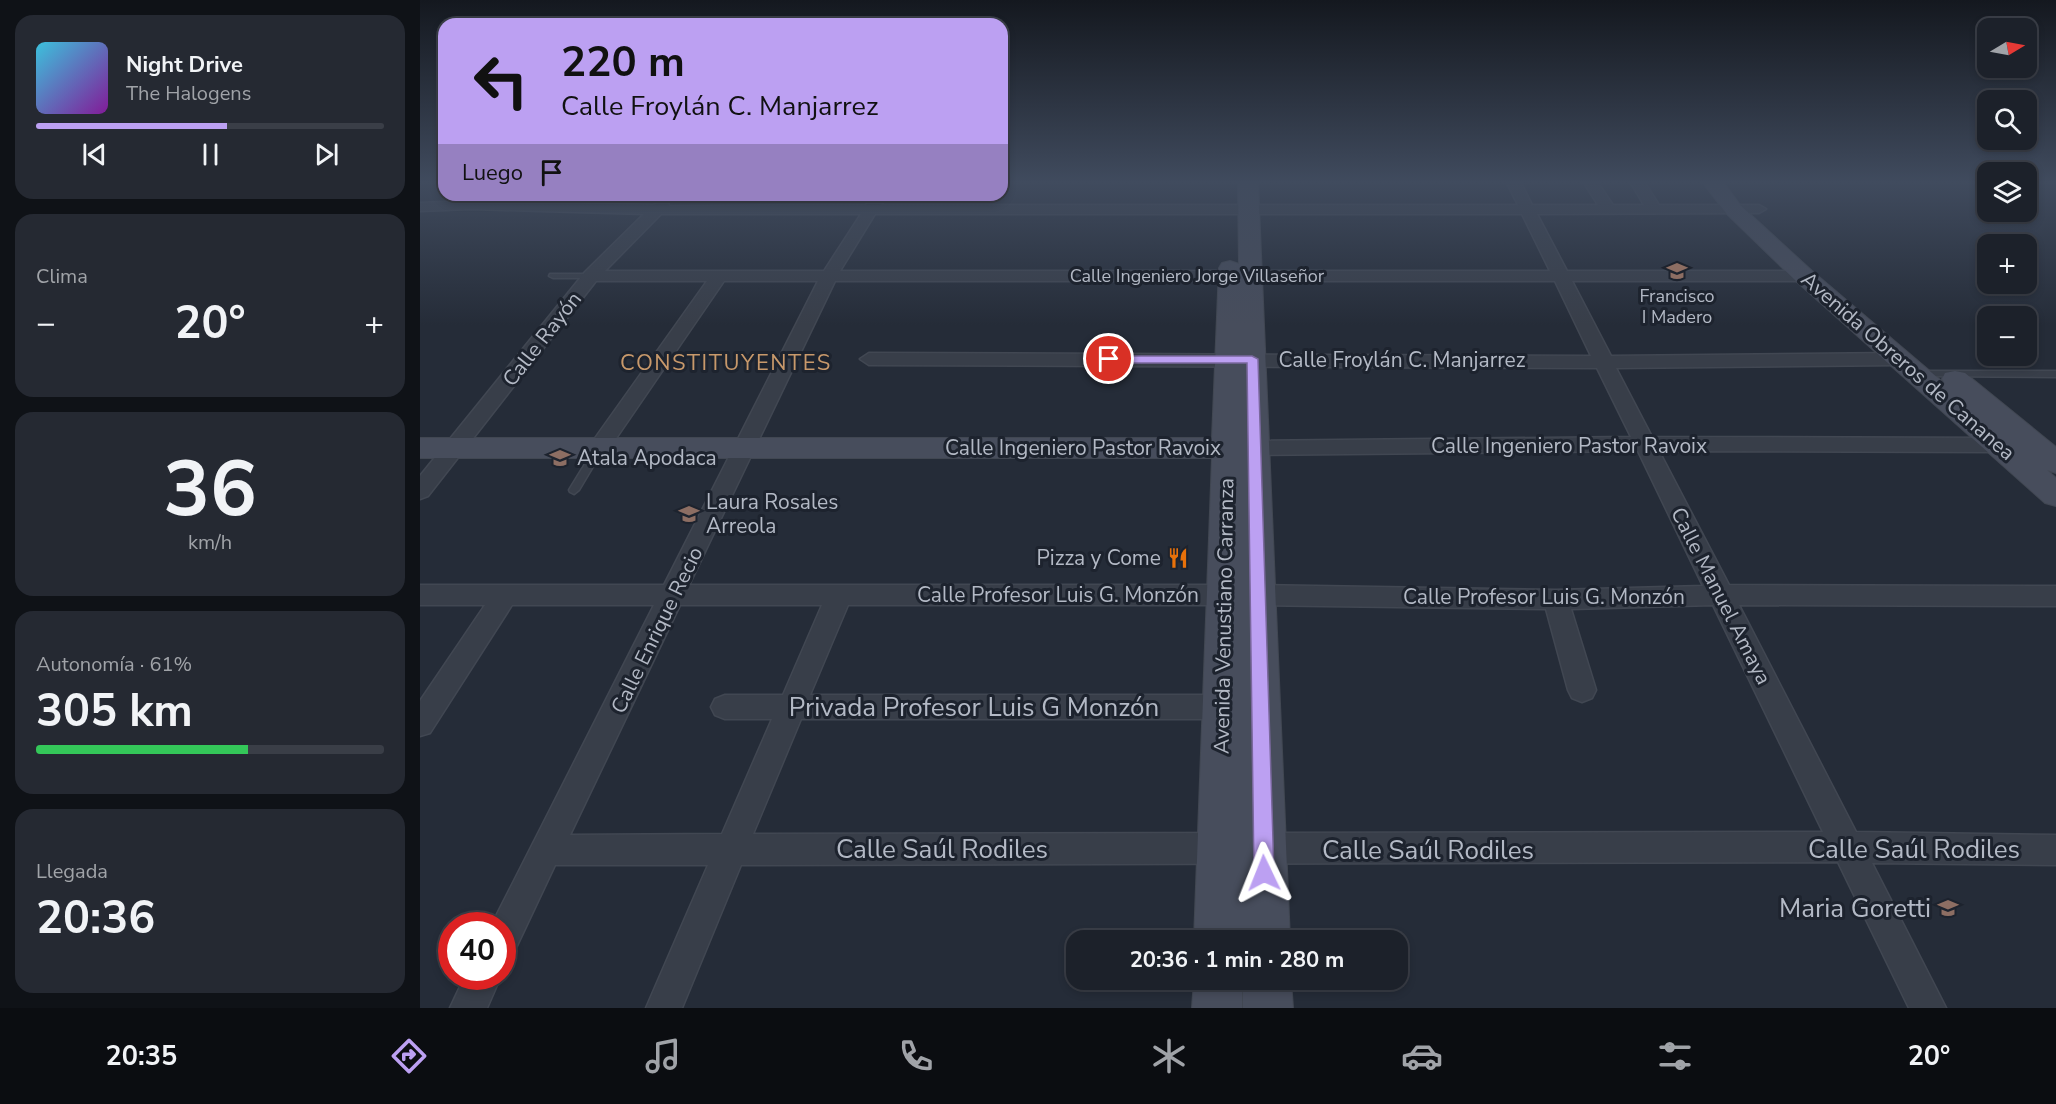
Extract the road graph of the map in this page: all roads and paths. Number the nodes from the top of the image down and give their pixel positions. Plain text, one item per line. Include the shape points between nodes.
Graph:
1 (636, 230) edge
2 (858, 230) edge
3 (1240, 230) edge
4 (1537, 230) edge
5 (1755, 230) edge
6 (1779, 230) edge
7 (554, 276) dead end
8 (591, 276) junction
9 (719, 276) junction
10 (829, 276) junction
11 (1240, 276) junction
12 (1803, 276) junction
13 (1561, 278) junction
14 (869, 359) dead end
15 (1240, 359) junction
16 (1604, 362) junction
17 (1908, 366) junction
18 (1949, 374) junction
19 (2056, 374) edge
20 (1645, 444) junction
21 (1999, 445) junction
22 (420, 448) edge
23 (457, 448) junction
24 (599, 448) junction
25 (746, 448) junction
26 (1241, 448) junction
27 (2056, 463) edge
28 (574, 490) dead end
29 (420, 491) edge
30 (2056, 495) edge
31 (420, 595) edge
32 (505, 595) junction
33 (838, 595) junction
34 (1224, 595) junction
35 (1257, 595) junction
36 (1721, 595) junction
37 (2056, 596) edge
38 (674, 597) junction
39 (1556, 600) junction
40 (1582, 690) dead end
41 (725, 707) dead end
42 (791, 707) junction
43 (1222, 707) junction
44 (420, 723) edge
45 (1848, 847) junction
46 (731, 848) junction
47 (547, 850) junction
48 (1220, 850) junction
49 (1263, 850) junction
50 (2056, 850) edge
51 (516, 912) edge
52 (1218, 930) edge
53 (1266, 930) edge
54 (477, 990) edge
55 (1218, 990) edge
56 (1267, 990) edge
57 (468, 1008) edge
58 (664, 1008) edge
59 (1217, 1008) edge
60 (1268, 1008) edge
61 (1928, 1008) edge

1 - 8 street, Calle Rayón
2 - 10 street, Calle Enrique Recio
3 - 11 street, Avenida Venustiano Carranza
4 - 13 street, Calle Manuel Amaya
5 - 12 street, Avenida Obreros de Cananea
6 - 18 street, Avenida Obreros de Cananea
7 - 8 lane
8 - 9 street, Calle Ingeniero Jorge Villaseñor
8 - 23 street, Calle Rayón
9 - 10 street, Calle Ingeniero Jorge Villaseñor
9 - 24 street
10 - 11 street, Calle Ingeniero Jorge Villaseñor
10 - 25 street, Calle Enrique Recio
11 - 13 street, Calle Ingeniero Jorge Villaseñor
11 - 15 street, Avenida Venustiano Carranza
12 - 13 street, Calle Ingeniero Jorge Villaseñor
12 - 17 street, Avenida Obreros de Cananea
13 - 16 street, Calle Manuel Amaya
14 - 15 street, Calle Froylán C. Manjarrez
15 - 16 street, Calle Froylán C. Manjarrez
15 - 26 street, Avenida Venustiano Carranza
16 - 17 street, Calle Froylán C. Manjarrez
16 - 20 street, Calle Manuel Amaya
17 - 18 lane
17 - 21 street, Avenida Obreros de Cananea
18 - 19 lane
18 - 27 street, Avenida Obreros de Cananea
20 - 21 street, Calle Ingeniero Pastor Ravoix
20 - 26 street, Calle Ingeniero Pastor Ravoix
20 - 36 street, Calle Manuel Amaya
21 - 30 street, Avenida Obreros de Cananea
22 - 23 street, Calle Ingeniero Pastor Ravoix
23 - 24 street, Calle Ingeniero Pastor Ravoix
23 - 29 street, Calle Rayón
24 - 25 street, Calle Ingeniero Pastor Ravoix
24 - 28 lane
25 - 26 street, Calle Ingeniero Pastor Ravoix
25 - 38 street, Calle Enrique Recio
26 - 34 street, Avenida Venustiano Carranza
26 - 35 street, Avenida Venustiano Carranza
31 - 32 street, Calle Profesor Luis G. Monzón
32 - 38 street, Calle Profesor Luis G. Monzón
32 - 44 street
33 - 34 street, Calle Profesor Luis G. Monzón
33 - 38 street, Calle Profesor Luis G. Monzón
33 - 42 street
34 - 35 street, Calle Profesor Luis G. Monzón
34 - 43 street, Avenida Venustiano Carranza
35 - 39 street, Calle Profesor Luis G. Monzón
35 - 49 street, Avenida Venustiano Carranza
36 - 37 street, Calle Profesor Luis G. Monzón
36 - 39 street, Calle Profesor Luis G. Monzón
36 - 45 street, Calle Manuel Amaya
38 - 47 street, Calle Enrique Recio
39 - 40 street
41 - 42 street, Privada Profesor Luis G Monzón
42 - 43 street, Privada Profesor Luis G Monzón
42 - 46 street
43 - 48 street, Avenida Venustiano Carranza
45 - 49 street, Calle Saúl Rodiles
45 - 50 street, Calle Saúl Rodiles
45 - 61 street, Calle Manuel Amaya
46 - 47 street, Calle Saúl Rodiles
46 - 48 street, Calle Saúl Rodiles
46 - 58 street
47 - 51 street, Calle Enrique Recio
48 - 49 street, Calle Saúl Rodiles
48 - 52 street, Avenida Venustiano Carranza
49 - 53 street, Avenida Venustiano Carranza
54 - 57 street
55 - 59 street
56 - 60 street

